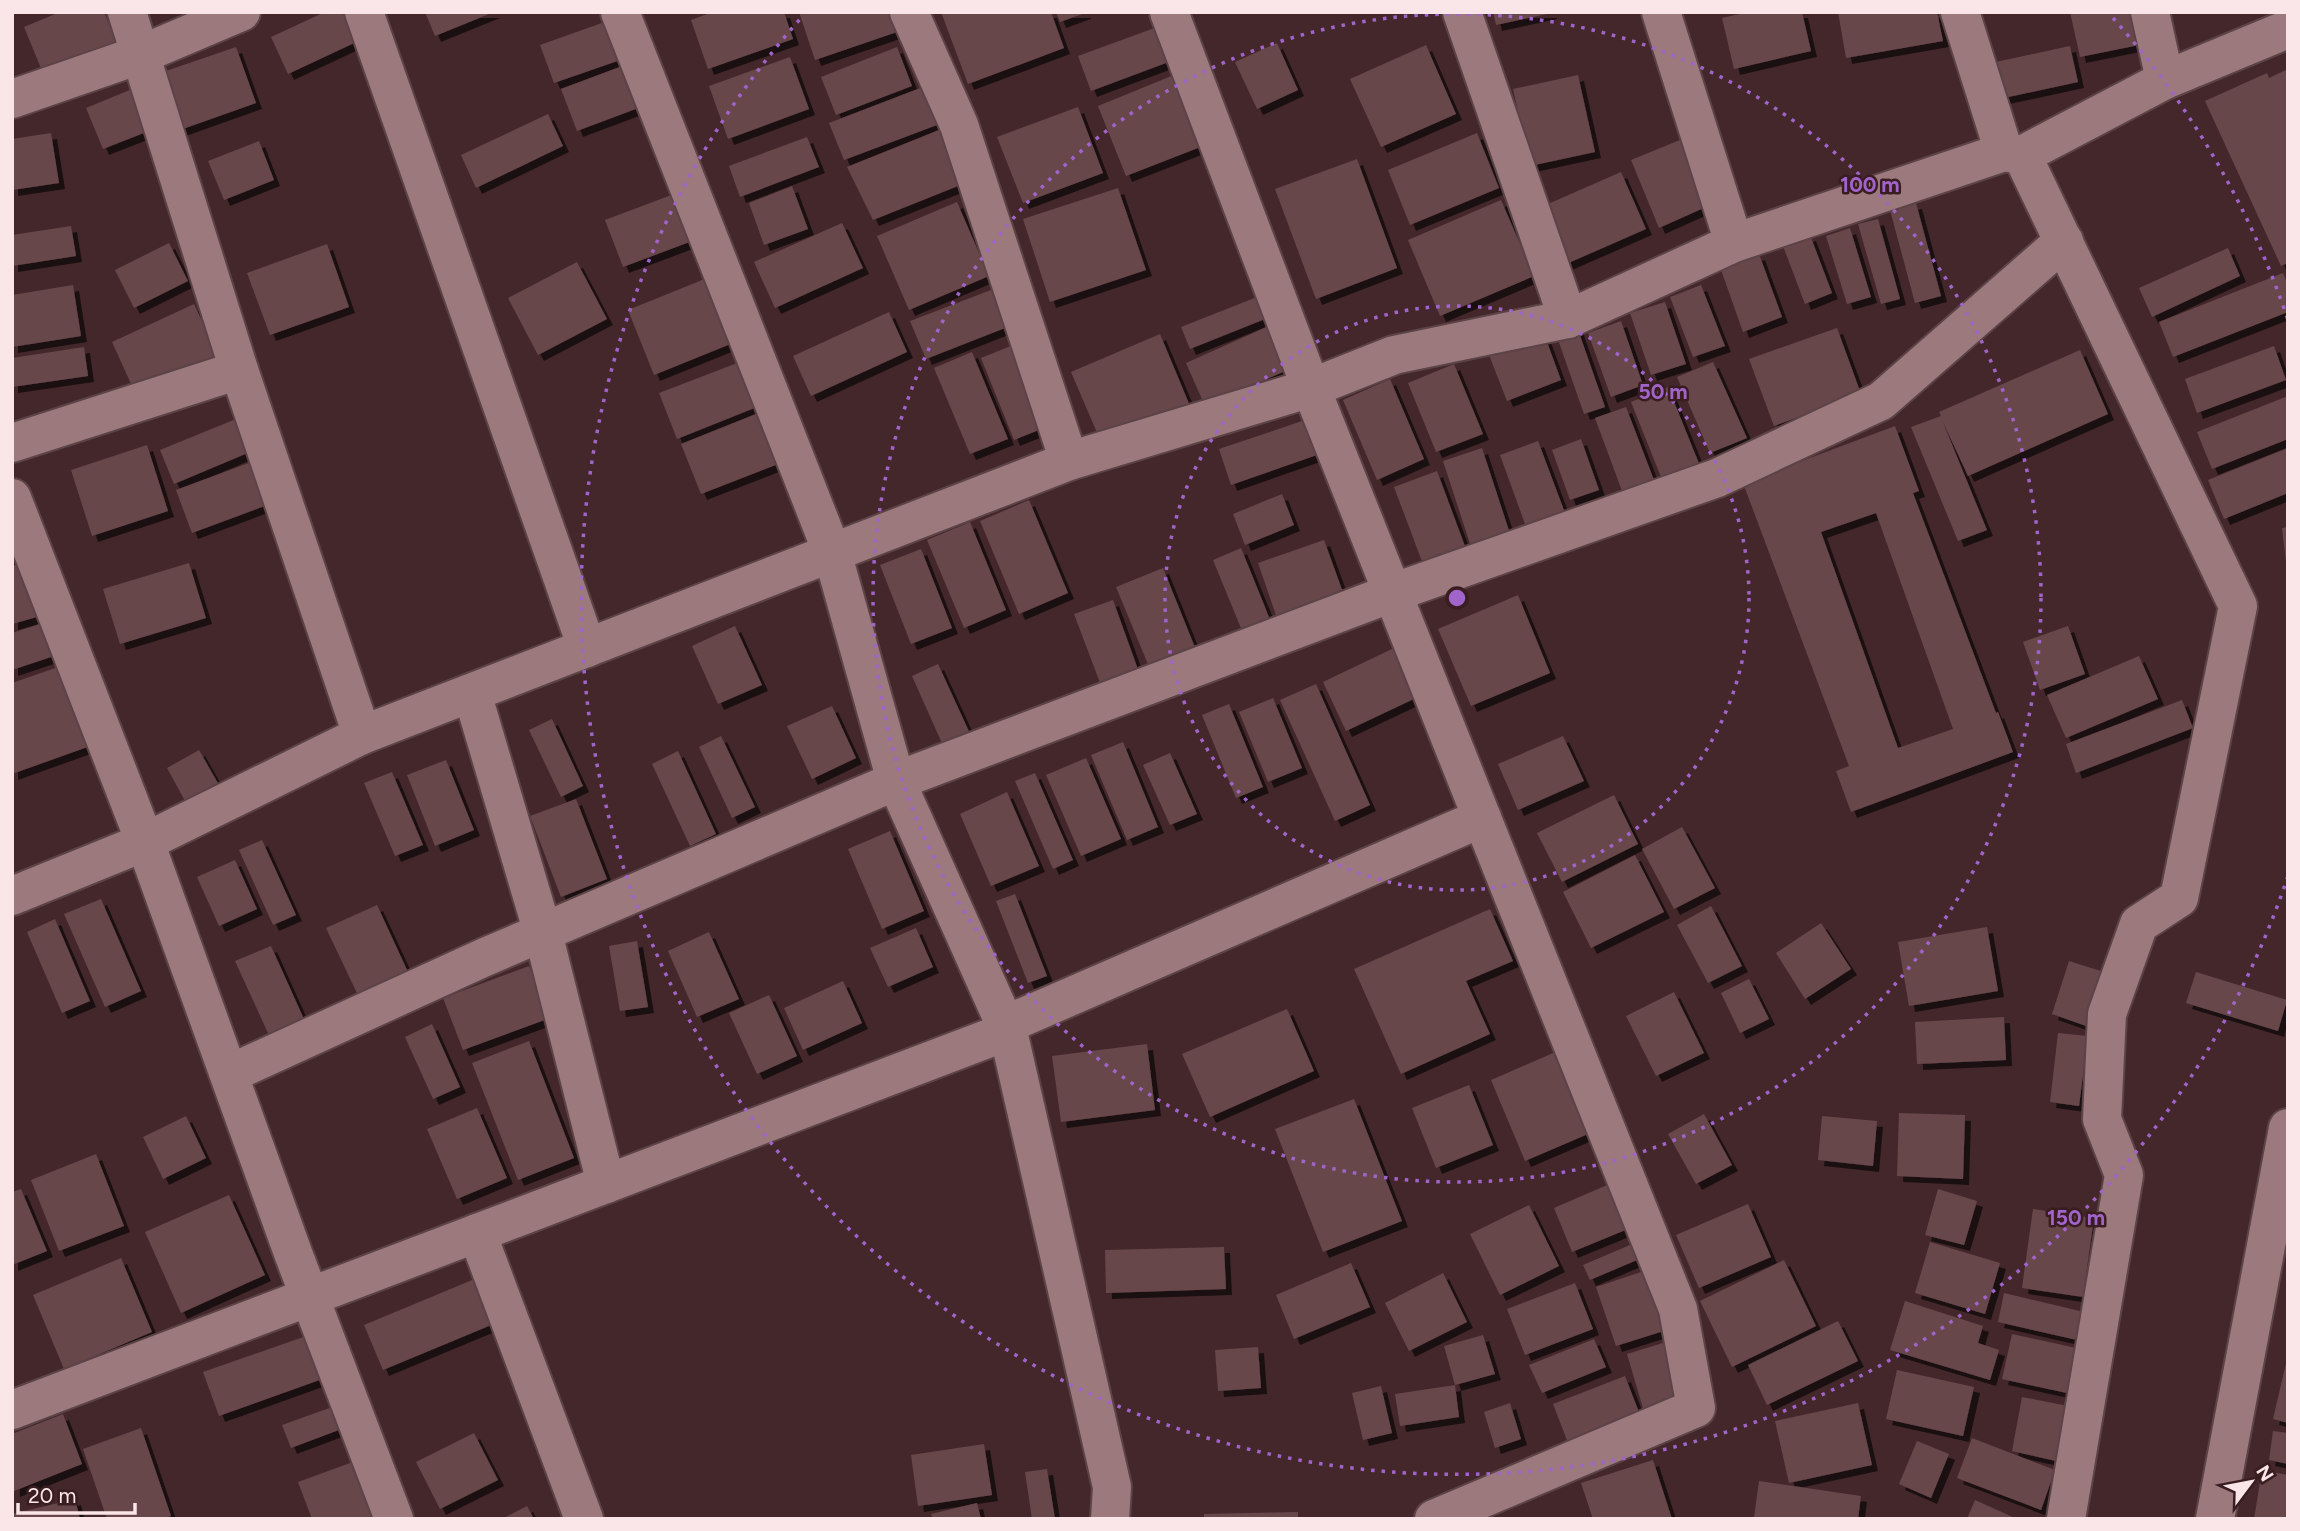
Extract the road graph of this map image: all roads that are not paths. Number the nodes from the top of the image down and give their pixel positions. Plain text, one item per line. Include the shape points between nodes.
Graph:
1 (127, 12) edge
2 (241, 12) edge
3 (364, 12) edge
4 (620, 12) edge
5 (909, 12) edge
6 (1169, 12) edge
7 (1462, 12) edge
8 (1661, 12) edge
9 (1960, 12) edge
10 (2150, 12) edge
11 (2288, 29) edge
12 (142, 54) junction
13 (2165, 80) junction
14 (12, 99) edge
15 (2013, 153) junction
16 (2064, 242) junction
17 (1734, 243) junction
18 (1568, 319) junction
19 (239, 370) junction
20 (1311, 388) junction
21 (12, 443) edge
22 (1069, 461) junction
23 (12, 498) edge
24 (832, 552) junction
25 (1392, 593) junction
26 (587, 648) junction
27 (472, 692) junction
28 (362, 735) junction
29 (896, 781) junction
30 (1482, 818) junction
31 (145, 842) junction
32 (12, 896) edge
33 (543, 933) junction
34 (1008, 1031) junction
35 (229, 1074) junction
36 (2288, 1128) edge
37 (606, 1184) junction
38 (477, 1233) junction
39 (311, 1299) junction
40 (12, 1410) edge
41 (394, 1519) edge
42 (584, 1519) edge
43 (1110, 1519) edge
44 (1434, 1519) edge
45 (2066, 1519) edge
46 (2215, 1519) edge

1 - 12 street
2 - 12 street
3 - 26 street
4 - 24 street
5 - 22 street via 959,125
6 - 20 street
7 - 18 street
8 - 17 street
9 - 15 street
10 - 13 street
11 - 13 street
12 - 14 street
12 - 19 street
13 - 15 street
15 - 16 street
15 - 17 street
16 - 25 street via 1881,401 1717,478
16 - 45 street via 2238,606 2179,898 2138,924 2107,1014 2102,1119 2124,1175
17 - 18 street
18 - 20 street via 1394,355
19 - 21 street
19 - 28 street
20 - 22 street
20 - 25 street
22 - 24 street
23 - 31 street
24 - 26 street
24 - 29 street
25 - 29 street
25 - 30 street
26 - 27 street
27 - 28 street
27 - 33 street
28 - 31 street
29 - 33 street
29 - 34 street
30 - 34 street via 1014,1021
30 - 44 street via 1678,1309 1696,1408
31 - 32 street
31 - 35 street
33 - 35 street
33 - 37 street
34 - 37 street
34 - 43 street via 1112,1487
35 - 39 street
36 - 46 street
37 - 38 street
38 - 39 street
38 - 42 street
39 - 40 street
39 - 41 street

